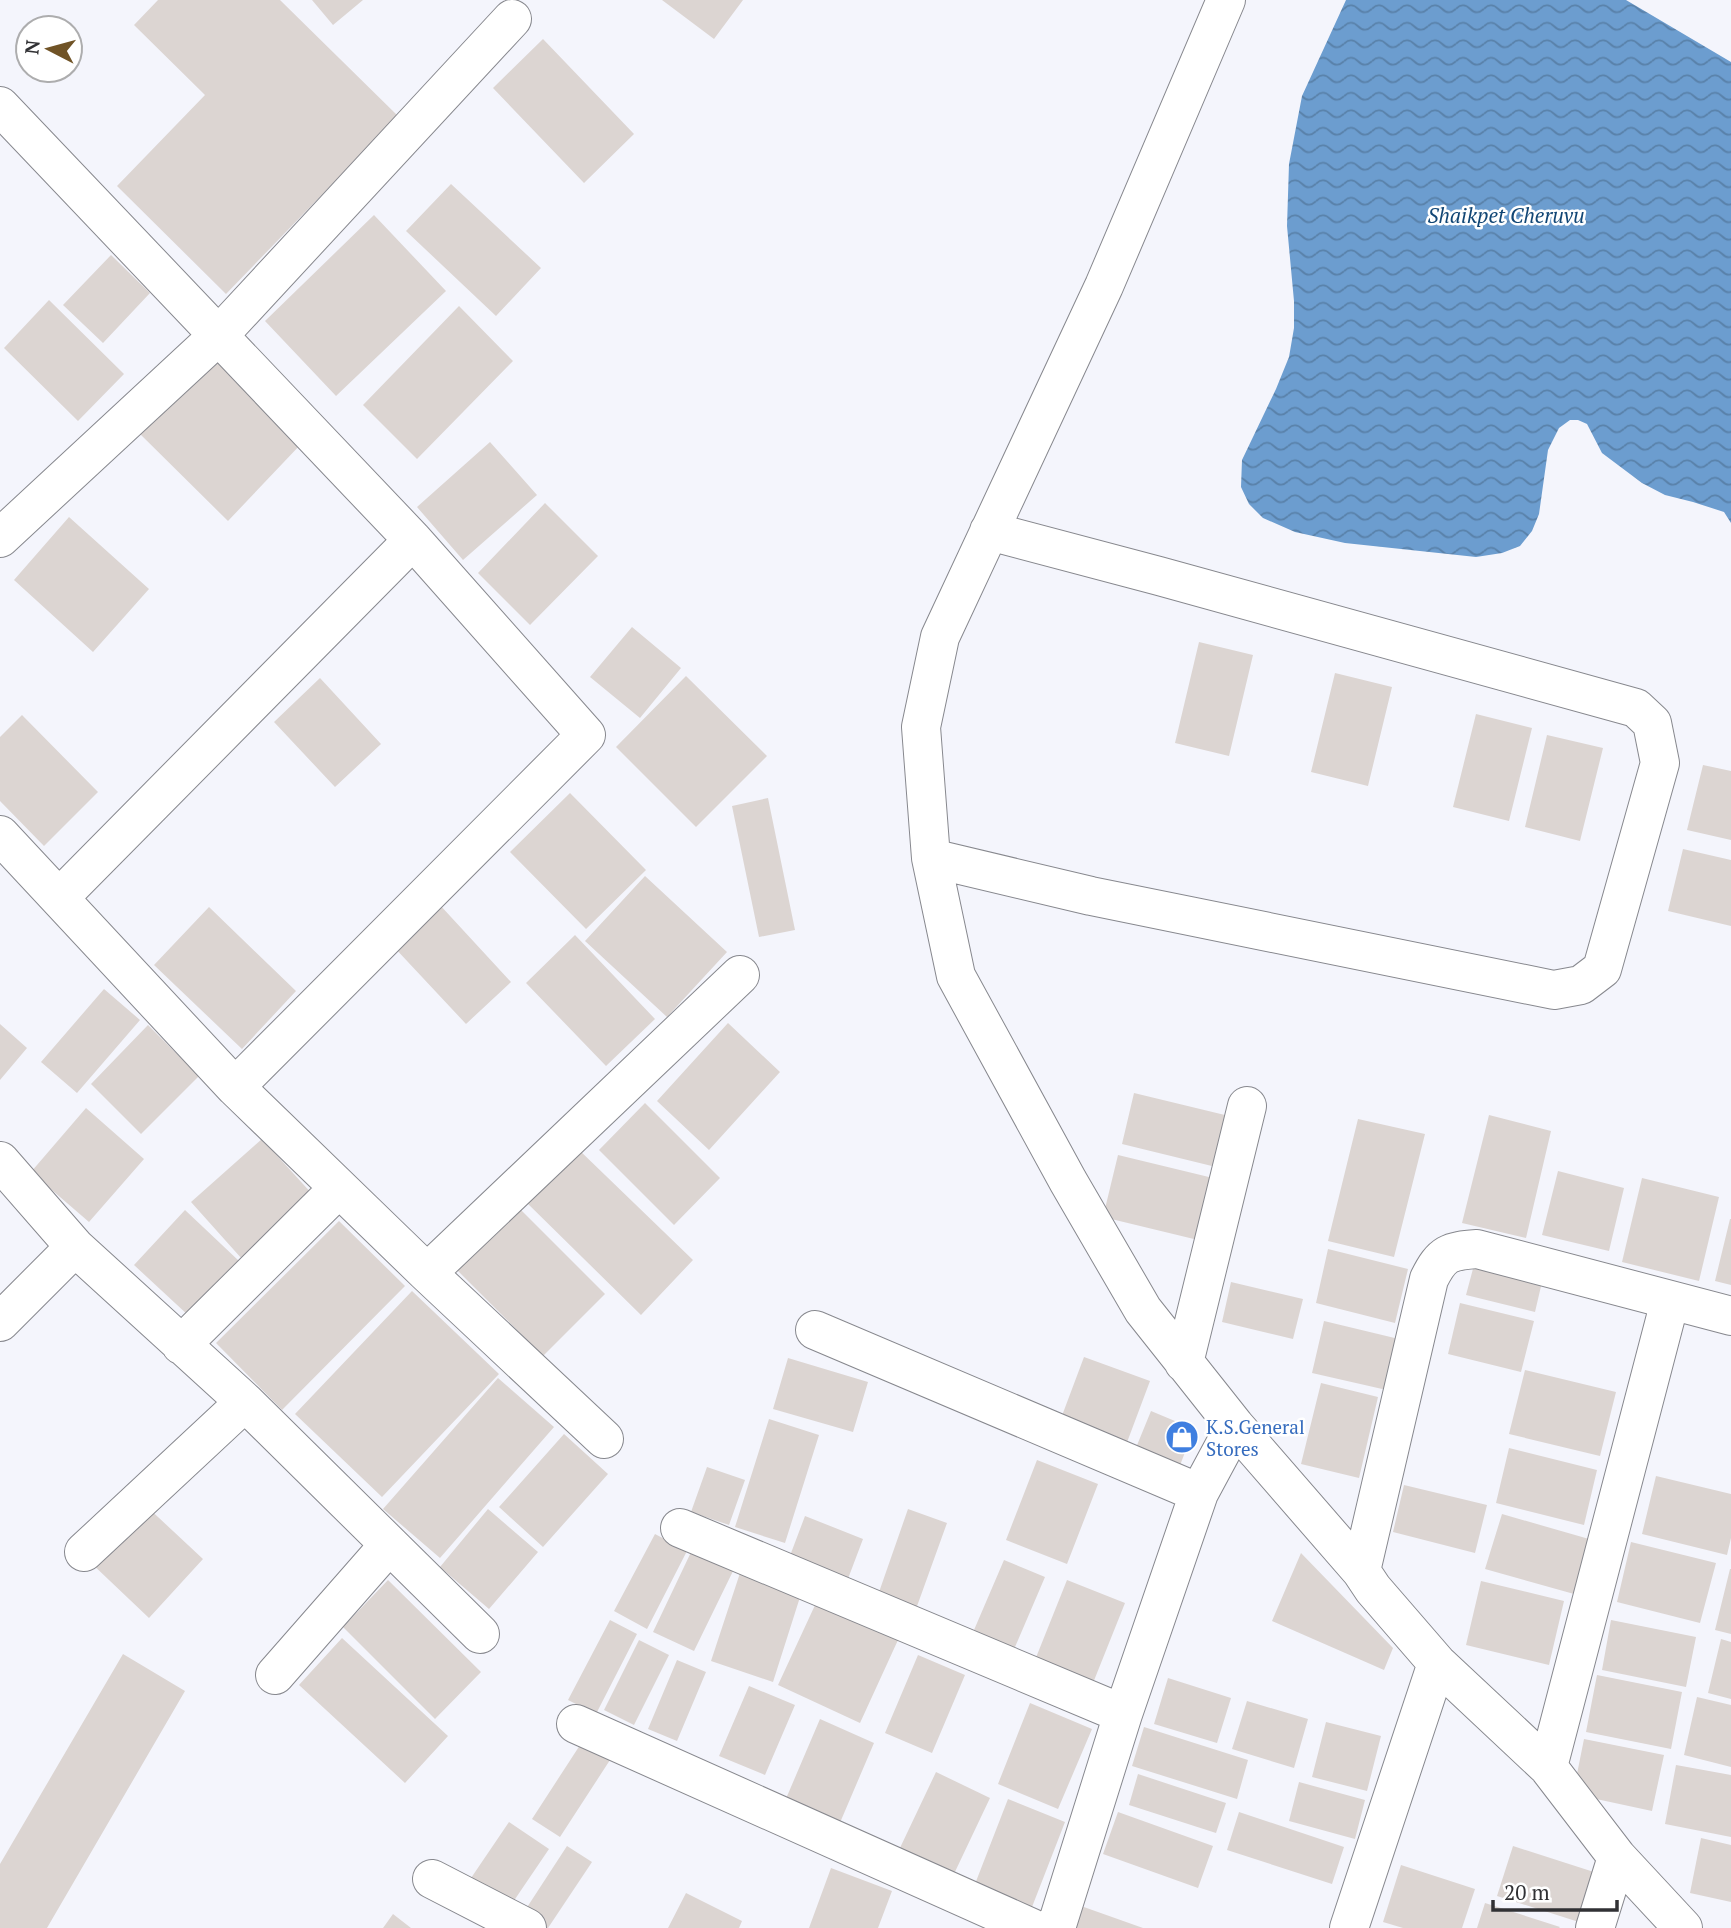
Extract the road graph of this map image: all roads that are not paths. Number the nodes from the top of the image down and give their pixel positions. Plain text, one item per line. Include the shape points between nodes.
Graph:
1 (1226, 0) edge
2 (512, 19) dead end
3 (0, 107) edge
4 (219, 335) junction
5 (989, 531) junction
6 (0, 538) edge
7 (413, 540) junction
8 (0, 835) edge
9 (931, 858) junction
10 (59, 898) junction
11 (740, 975) dead end
12 (235, 1087) junction
13 (1247, 1105) dead end
14 (0, 1161) edge
15 (338, 1189) junction
16 (75, 1247) junction
17 (427, 1273) junction
18 (1670, 1301) junction
19 (1731, 1316) edge
20 (0, 1322) edge
21 (815, 1330) dead end
22 (181, 1345) junction
23 (1184, 1363) junction
24 (245, 1402) junction
25 (1235, 1426) junction
26 (604, 1439) dead end
27 (1199, 1493) junction
28 (680, 1528) dead end
29 (389, 1545) junction
30 (84, 1552) dead end
31 (1361, 1571) junction
32 (480, 1634) dead end
33 (1437, 1663) junction
34 (275, 1675) dead end
35 (1123, 1714) junction
36 (576, 1724) dead end
37 (1548, 1767) junction
38 (1617, 1857) junction
39 (432, 1879) dead end
40 (527, 1928) edge
41 (1032, 1928) edge
42 (1056, 1928) edge
43 (1349, 1928) edge
44 (1595, 1928) edge
45 (1683, 1928) edge

1 - 5 street via 1104,286
2 - 4 street
3 - 4 street
4 - 6 street
4 - 7 street
5 - 9 street via 940,637 921,727
5 - 9 street via 1636,708 1652,723 1660,763 1602,969 1581,985 1555,990 1091,896
7 - 10 street
7 - 12 street via 586,735
8 - 10 street
9 - 23 street via 956,976 1143,1310
10 - 12 street
11 - 17 street
12 - 15 street
13 - 23 street
14 - 16 street
15 - 17 street
15 - 22 street
16 - 20 street
16 - 22 street
17 - 26 street
18 - 19 street
18 - 31 street via 1477,1249 1454,1251 1437,1262 1429,1279
18 - 37 street
21 - 27 street
22 - 24 street
23 - 25 street
24 - 29 street
24 - 30 street
25 - 27 street
25 - 31 street
27 - 35 street
28 - 35 street
29 - 32 street
29 - 34 street
31 - 33 street
33 - 37 street
33 - 43 street
35 - 42 street
36 - 41 street
37 - 38 street
38 - 44 street
38 - 45 street
39 - 40 street

